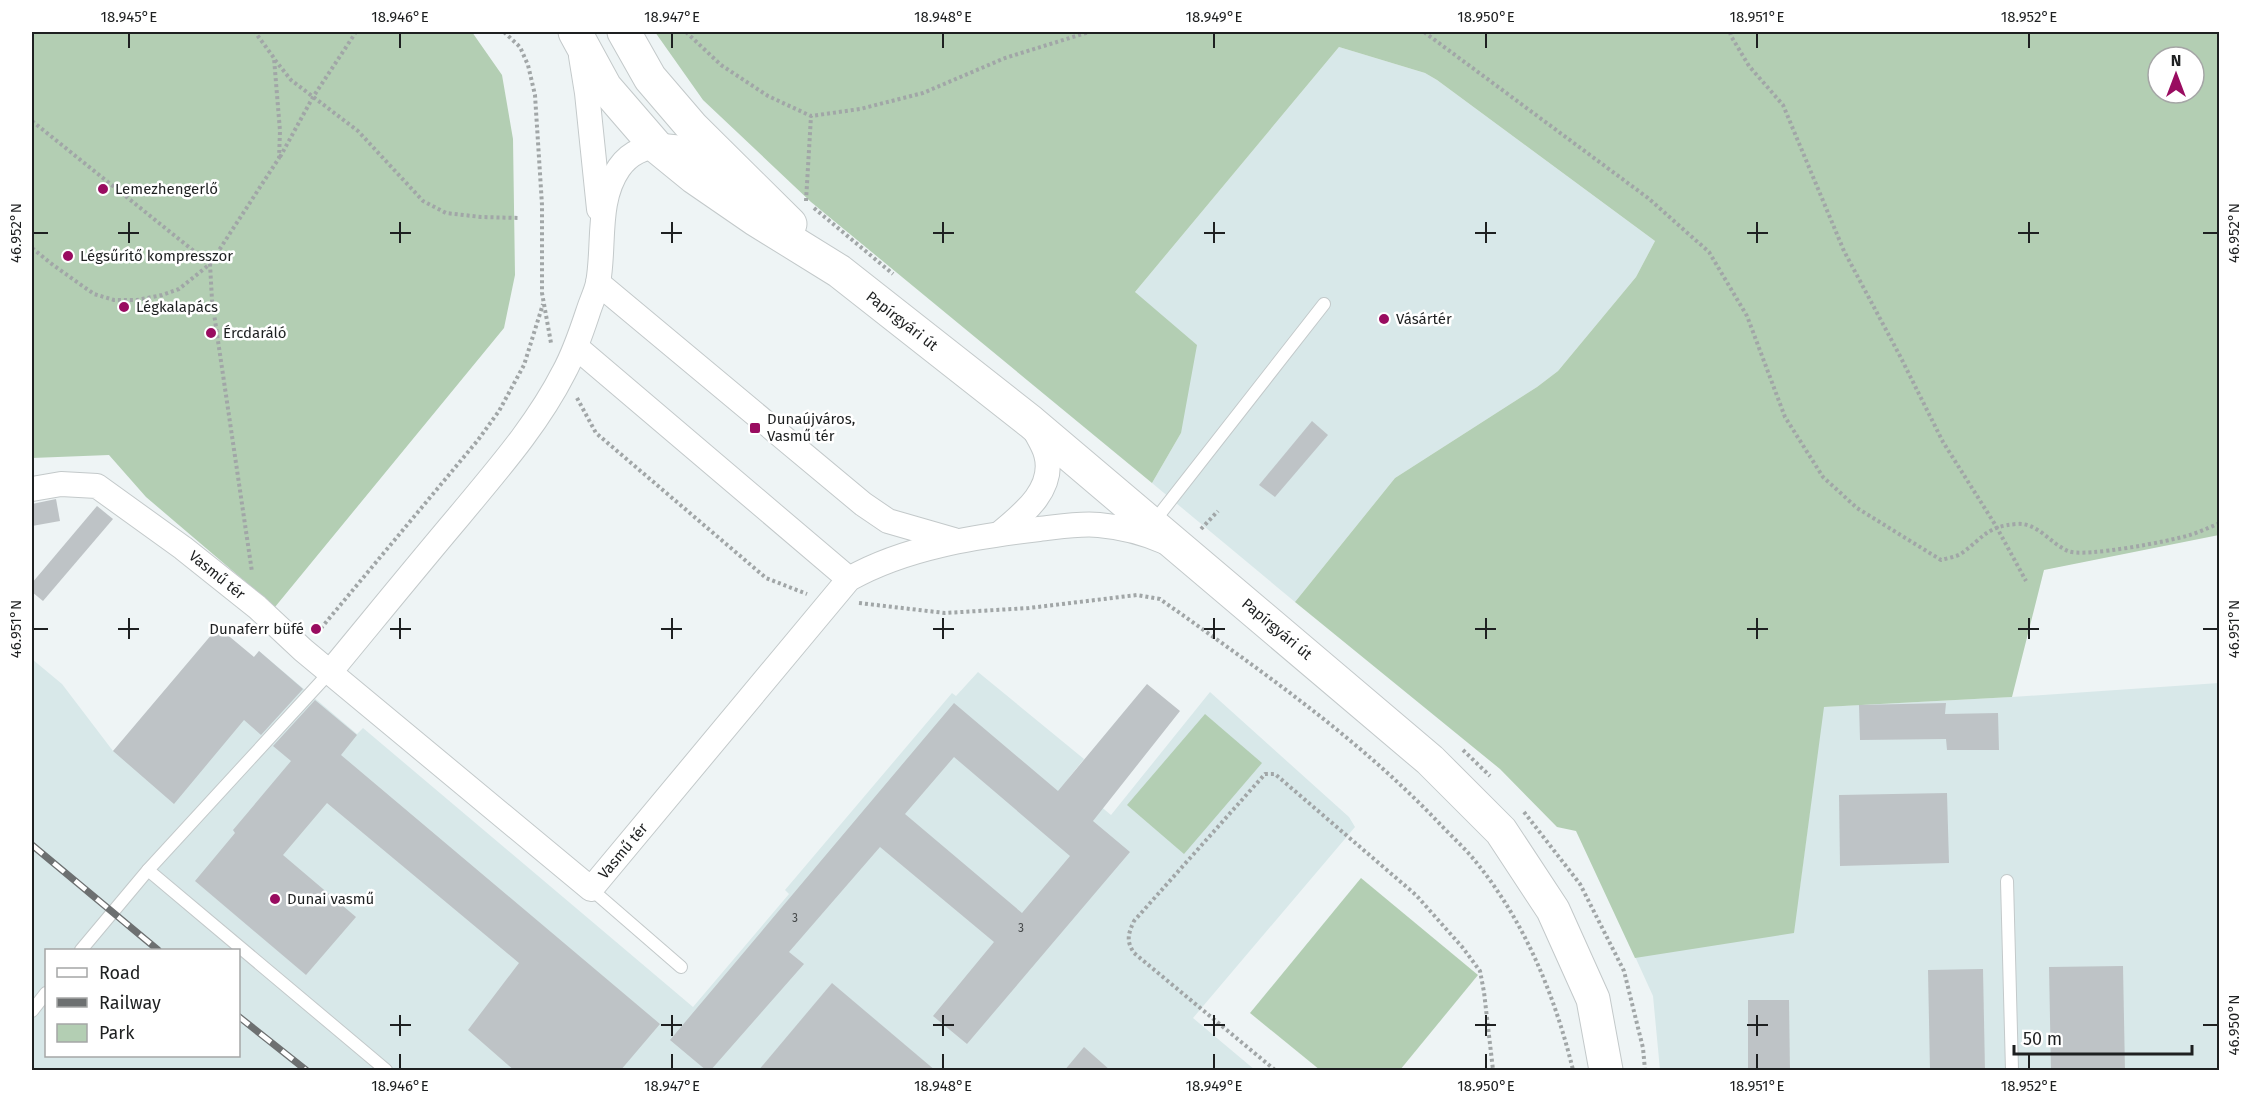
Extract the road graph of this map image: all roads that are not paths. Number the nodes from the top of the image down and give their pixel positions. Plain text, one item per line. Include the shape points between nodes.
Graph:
1 (574, 32) edge
2 (608, 32) edge
3 (624, 32) edge
4 (650, 78) junction
5 (656, 146) junction
6 (757, 192) junction
7 (602, 232) junction
8 (838, 271) junction
9 (598, 283) junction
10 (1324, 304) dead end
11 (576, 347) junction
12 (1031, 422) junction
13 (32, 489) edge
14 (1160, 514) junction
15 (999, 534) junction
16 (960, 541) junction
17 (1186, 552) junction
18 (849, 579) junction
19 (330, 672) junction
20 (148, 870) junction
21 (2007, 880) dead end
22 (591, 889) junction
23 (83, 949) edge
24 (681, 967) dead end
25 (45, 994) edge
26 (32, 1011) edge
27 (386, 1071) edge
28 (1606, 1071) edge
29 (2012, 1071) edge

1 - 5 street via 605,87
1 - 7 street via 588,93
2 - 4 street
3 - 4 street
4 - 6 street
5 - 6 street via 681,147 708,157
5 - 7 street via 637,152 619,167 608,192
5 - 8 street via 703,183
6 - 8 street
7 - 9 street
8 - 12 street, Papírgyári út
9 - 11 street
9 - 16 street via 888,522
10 - 14 lane
11 - 18 street
11 - 19 street via 522,440
12 - 14 street, Papírgyári út
12 - 15 street via 1047,455 1047,476 1027,510
13 - 19 street, Vasmű tér via 61,484 97,486 183,548
14 - 17 street, Papírgyári út
15 - 16 street, Vasmű tér
15 - 17 street, Vasmű tér via 1097,525 1151,536
16 - 18 street, Vasmű tér via 875,564
17 - 28 street, Papírgyári út via 1430,760 1501,831 1552,909 1593,999
18 - 22 street, Vasmű tér
19 - 20 lane
19 - 22 street, Vasmű tér
20 - 23 lane
20 - 27 lane
21 - 29 lane
22 - 24 lane
25 - 26 lane

